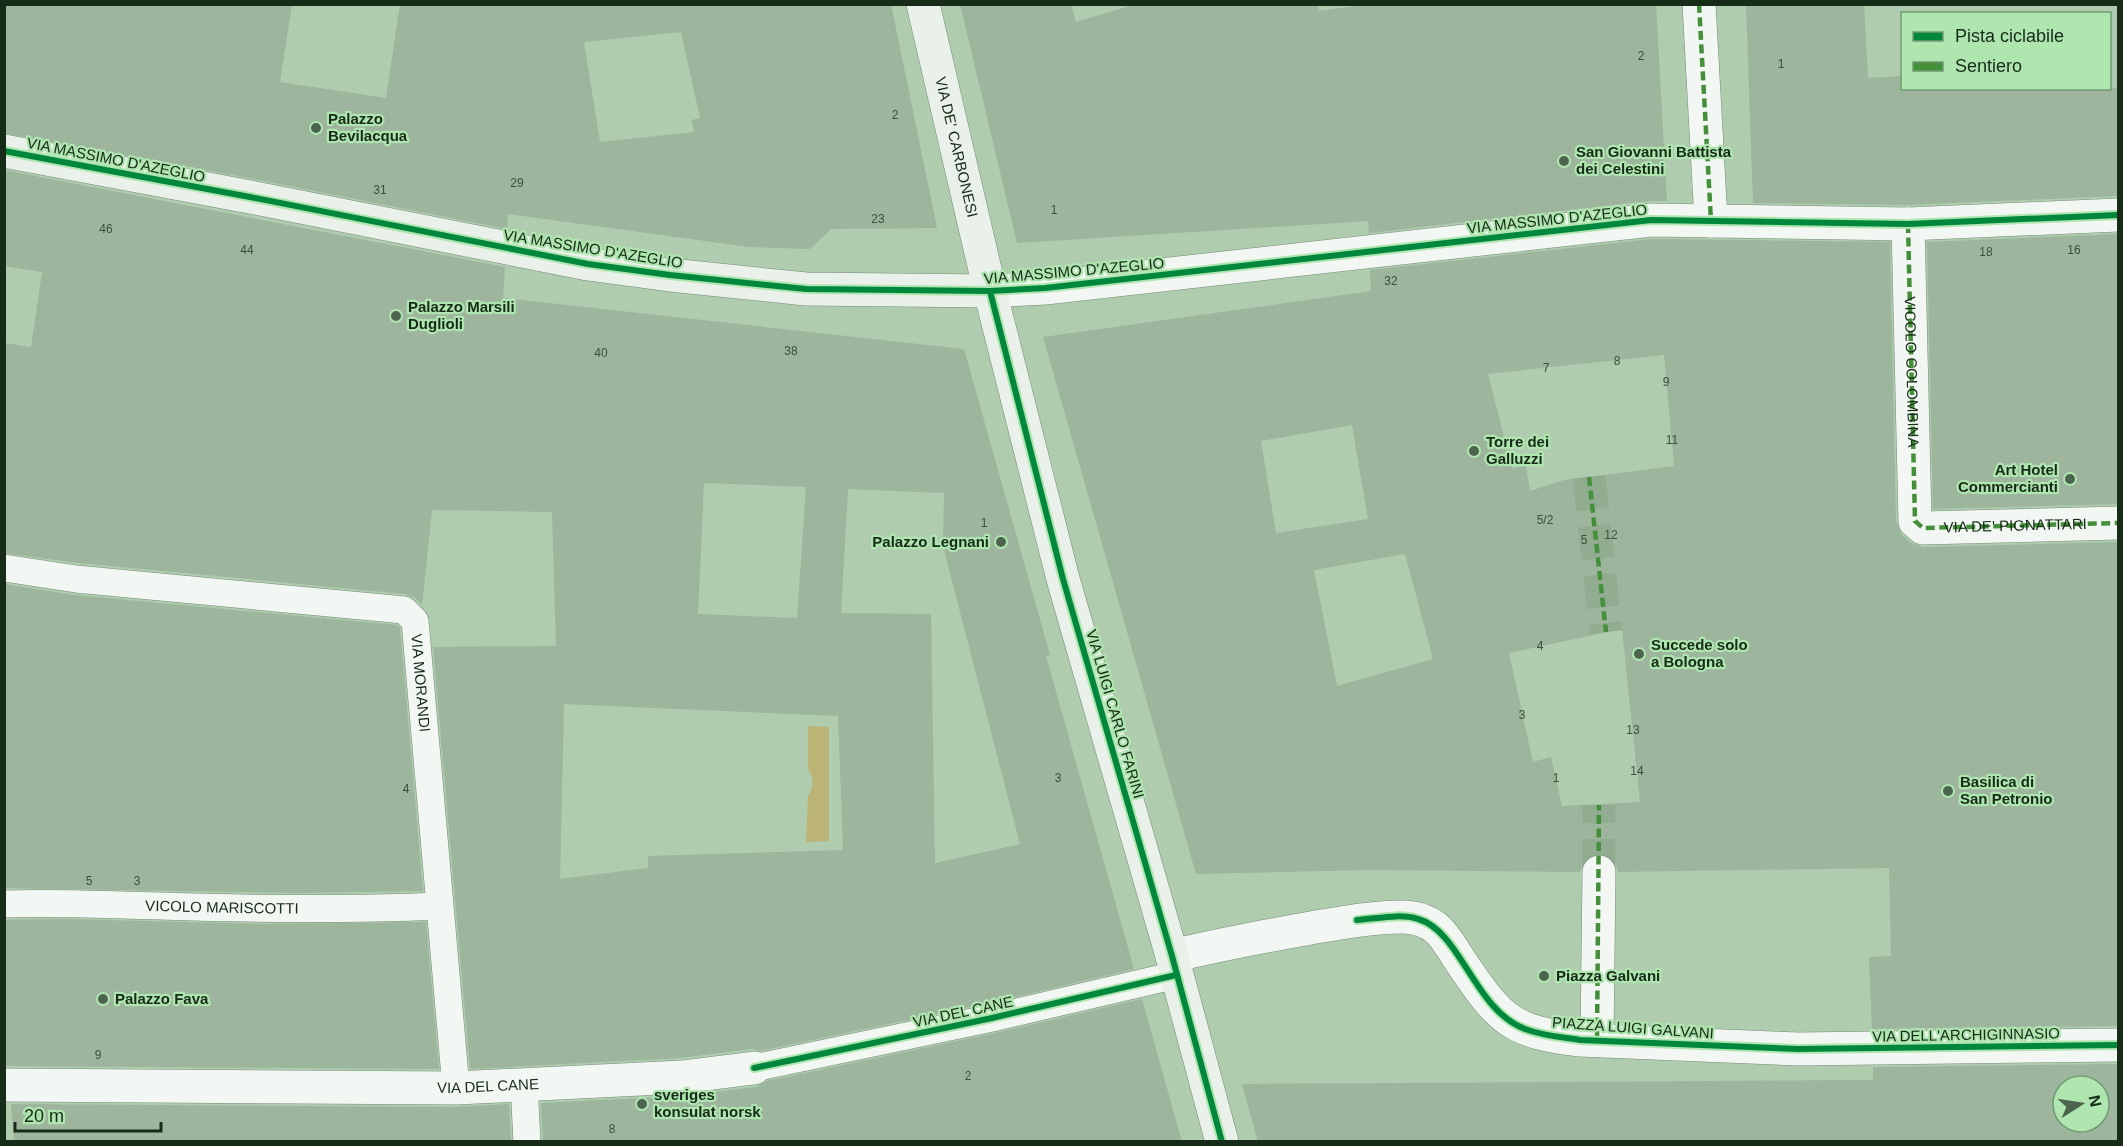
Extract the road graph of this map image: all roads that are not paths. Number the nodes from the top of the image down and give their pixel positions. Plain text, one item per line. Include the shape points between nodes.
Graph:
1 (923, 4) edge
2 (1699, 4) edge
3 (4, 151) edge
4 (2118, 215) edge
5 (1711, 221) junction
6 (1908, 224) junction
7 (990, 291) junction
8 (1915, 521) joint
9 (2118, 523) edge
10 (4, 568) edge
11 (1599, 872) tunnel mouth
12 (4, 904) edge
13 (439, 906) junction
14 (1174, 965) junction
15 (1597, 1040) junction
16 (2118, 1045) edge
17 (1814, 1049) joint
18 (754, 1068) joint
19 (524, 1084) junction
20 (4, 1085) edge
21 (456, 1088) junction
22 (527, 1142) edge
23 (1222, 1142) edge

1 - 7 street, VIA DE' CARBONESI
2 - 5 street
3 - 7 street, VIA MASSIMO D'AZEGLIO via 588,264 806,289
4 - 6 street, VIA MASSIMO D'AZEGLIO
5 - 6 street, VIA MASSIMO D'AZEGLIO
5 - 7 street, VIA MASSIMO D'AZEGLIO via 1651,220
6 - 8 street, VICOLO COLOMBINA
7 - 14 street, VIA LUIGI CARLO FARINI via 1063,579
8 - 9 street, VIA DE' PIGNATTARI via 1923,528
10 - 13 lane, VIA MORANDI via 76,579 404,610 415,621
11 - 15 street, PIAZZA LUIGI GALVANI
12 - 13 lane, VICOLO MARISCOTTI
13 - 21 lane, VIA MORANDI
14 - 15 street, PIAZZA LUIGI GALVANI via 1232,941 1404,916 1437,928 1487,1001 1506,1018 1524,1029 1549,1036
14 - 18 lane, VIA DEL CANE via 981,1021
14 - 23 street, VIA LUIGI CARLO FARINI
15 - 17 street, PIAZZA LUIGI GALVANI
16 - 17 street, VIA DELL'ARCHIGINNASIO
18 - 19 street, VIA DEL CANE via 682,1077
19 - 21 street, VIA DEL CANE
19 - 22 lane
20 - 21 street, VIA DEL CANE

